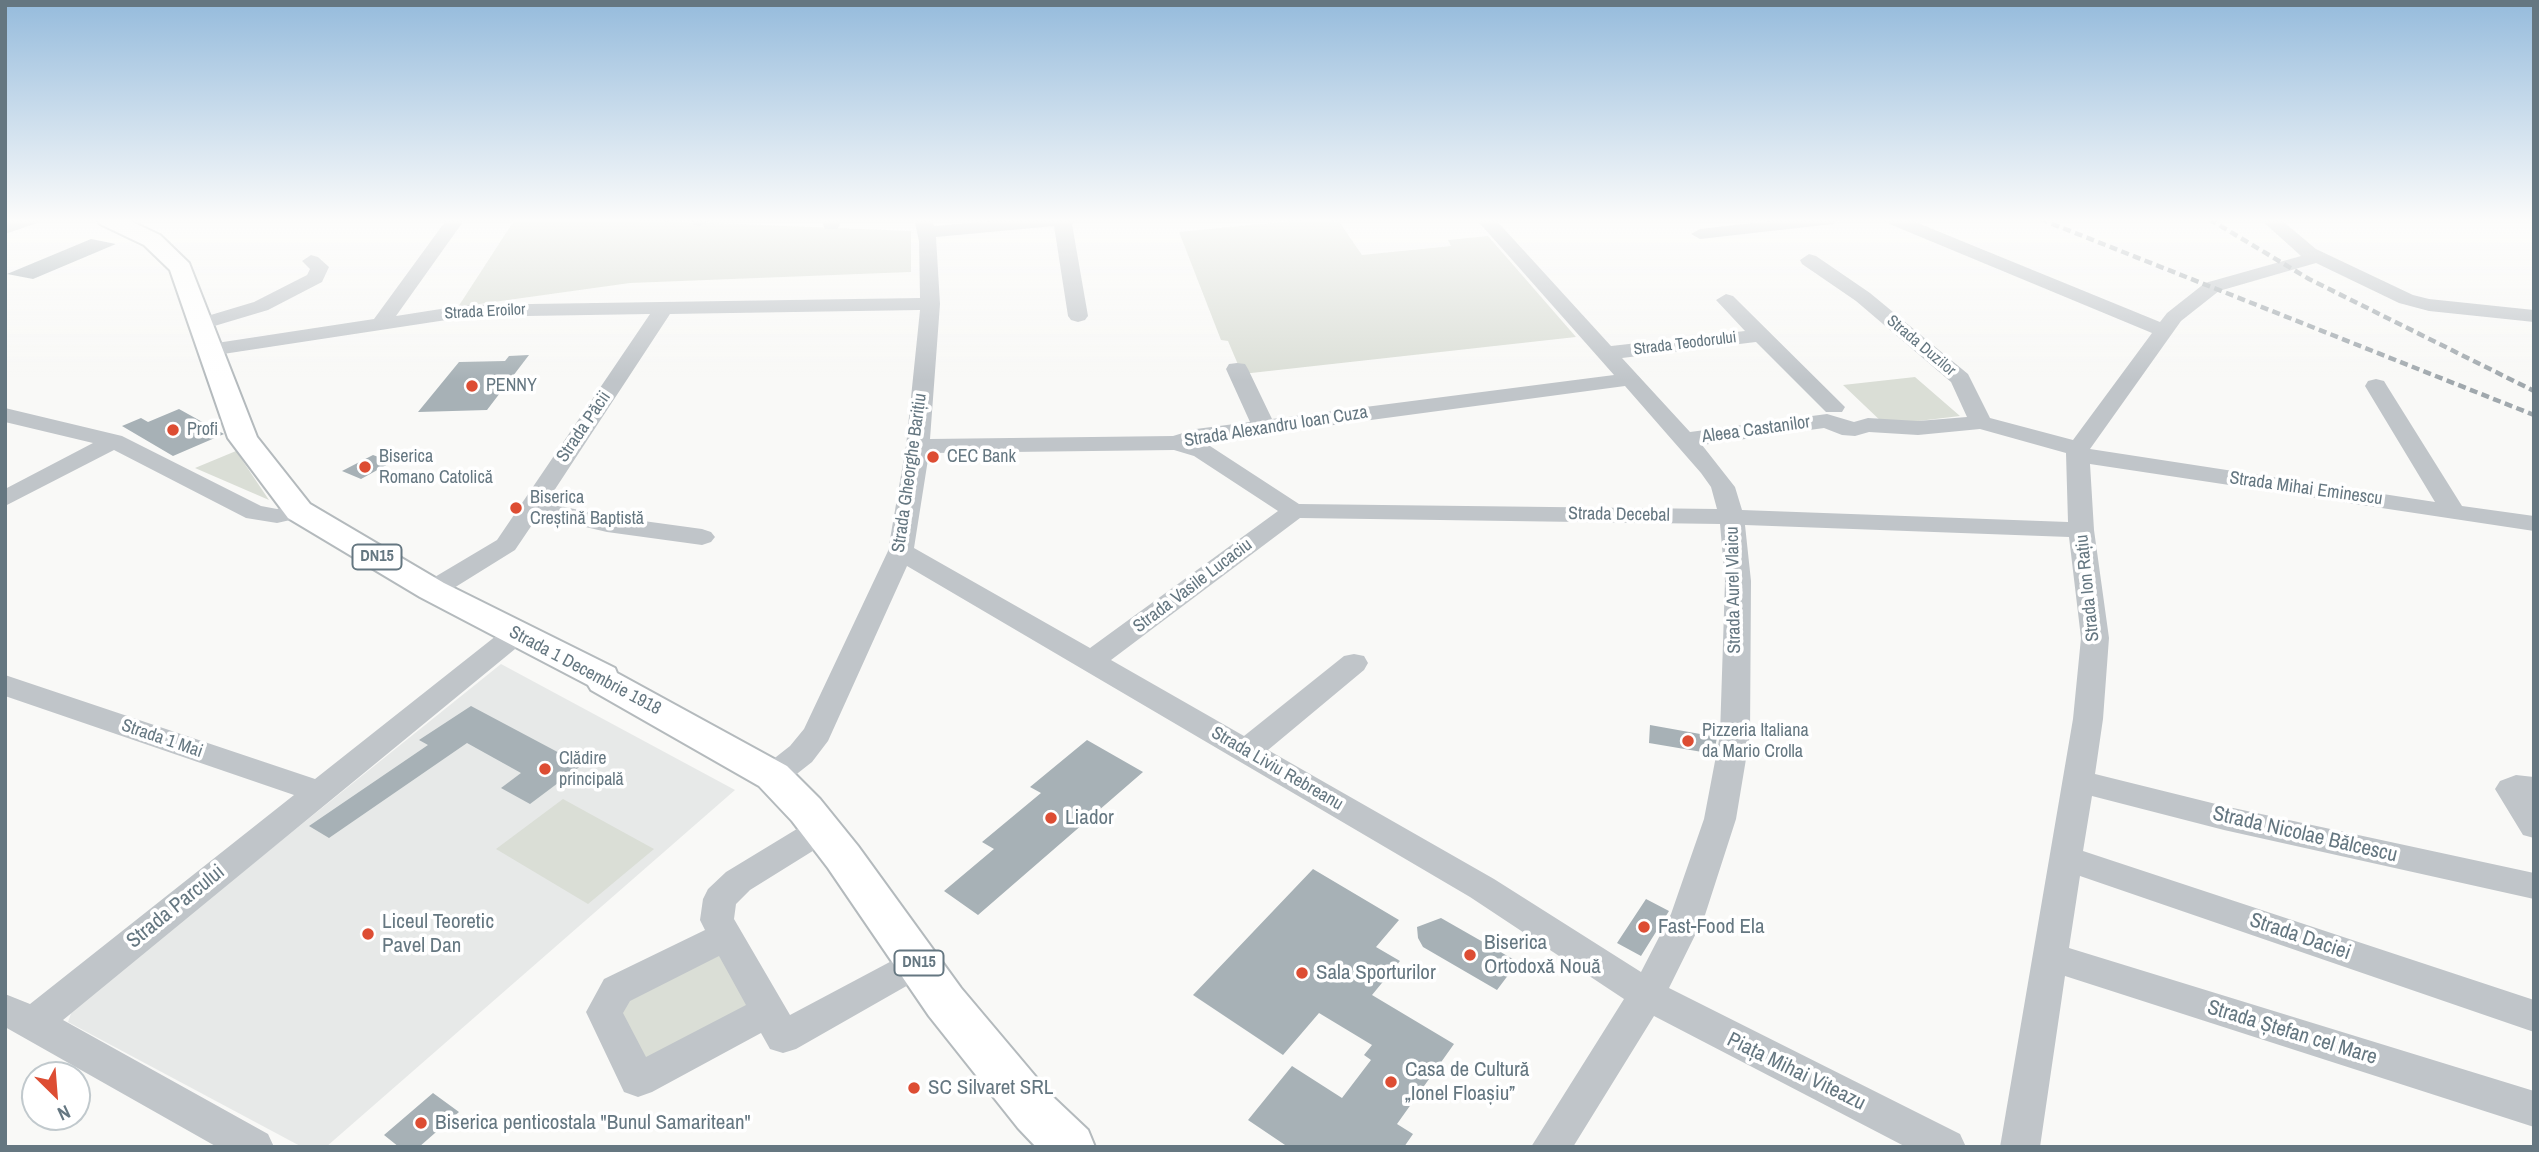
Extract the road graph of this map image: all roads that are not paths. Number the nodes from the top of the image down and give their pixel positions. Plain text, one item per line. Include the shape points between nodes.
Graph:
1 (181, 273) edge
2 (319, 273) edge
3 (417, 273) edge
4 (928, 273) edge
5 (1073, 273) edge
6 (1534, 273) edge
7 (1828, 273) edge
8 (2023, 273) edge
9 (2262, 273) edge
10 (2351, 273) edge
11 (1726, 300) dead end
12 (930, 304) junction
13 (664, 308) junction
14 (1078, 316) dead end
15 (2534, 316) edge
16 (381, 323) junction
17 (2162, 330) junction
18 (1762, 335) junction
19 (205, 337) junction
20 (1608, 353) junction
21 (1237, 369) dead end
22 (1632, 379) junction
23 (2376, 386) dead end
24 (1830, 414) junction
25 (5, 415) edge
26 (1981, 422) junction
27 (1264, 427) junction
28 (1685, 440) junction
29 (114, 441) junction
30 (1175, 443) junction
31 (918, 446) junction
32 (2078, 452) junction
33 (5, 499) edge
34 (531, 507) junction
35 (1294, 510) junction
36 (299, 511) junction
37 (2453, 511) junction
38 (1732, 517) junction
39 (2534, 524) edge
40 (2081, 530) junction
41 (702, 537) dead end
42 (901, 551) junction
43 (432, 590) junction
44 (516, 634) junction
45 (1091, 661) junction
46 (1354, 663) dead end
47 (5, 685) edge
48 (1246, 751) junction
49 (773, 776) junction
50 (2078, 781) junction
51 (2534, 789) edge
52 (319, 792) junction
53 (2534, 826) edge
54 (821, 830) junction
55 (2066, 858) junction
56 (2534, 886) edge
57 (726, 936) junction
58 (2050, 957) junction
59 (918, 962) junction
60 (1647, 995) junction
61 (768, 1011) junction
62 (2534, 1016) edge
63 (17, 1020) edge
64 (2534, 1109) edge
65 (254, 1147) edge
66 (1070, 1147) edge
67 (1551, 1147) edge
68 (1946, 1147) edge
69 (2020, 1147) edge

1 - 19 main road, Strada 1 Decembrie 1918 / DN15
2 - 19 street
3 - 16 street
4 - 12 street, Strada Gheorghe Barițiu
5 - 14 street
6 - 20 street, Strada Aurel Vlaicu
7 - 26 street, Strada Duzilor via 1960,379
8 - 17 street
9 - 17 street via 2212,287
10 - 15 street via 2417,303
11 - 18 street, Strada Teodorului
12 - 13 street, Strada Eroilor
12 - 31 street, Strada Gheorghe Barițiu
13 - 16 street, Strada Eroilor via 466,311
13 - 34 street, Strada Păcii
16 - 19 street, Strada Eroilor
17 - 32 street
18 - 20 street, Strada Teodorului
18 - 24 street, Strada Teodorului
19 - 36 main road, Strada 1 Decembrie 1918 / DN15 via 243,438
20 - 22 street, Strada Aurel Vlaicu
21 - 27 street
22 - 27 street, Strada Alexandru Ioan Cuza
22 - 28 street, Strada Aurel Vlaicu
23 - 37 street
24 - 26 street, Aleea Castanilor via 1849,429
24 - 28 street, Aleea Castanilor
25 - 29 street
26 - 32 street, Aleea Castanilor
27 - 30 street, Strada Alexandru Ioan Cuza
28 - 38 street, Strada Aurel Vlaicu via 1723,488
29 - 33 street
29 - 36 street via 255,513 277,516
30 - 31 street, Strada Alexandru Ioan Cuza
30 - 35 street via 1202,451
31 - 42 street, Strada Gheorghe Barițiu
32 - 37 street, Strada Mihai Eminescu
32 - 40 street, Strada Ion Rațiu
34 - 41 street via 607,524
34 - 43 street, Strada Păcii via 506,545
35 - 38 street, Strada Decebal
35 - 45 street, Strada Vasile Lucaciu
36 - 43 main road, Strada 1 Decembrie 1918 / DN15
37 - 39 street, Strada Mihai Eminescu
38 - 40 street, Strada Decebal
38 - 60 street, Strada Aurel Vlaicu via 1738,581 1735,734 1720,819 1688,915
40 - 50 street, Strada Ion Rațiu via 2095,638
42 - 45 street, Strada Liviu Rebreanu
42 - 49 street, Strada Gheorghe Barițiu via 817,734
43 - 44 main road, Strada 1 Decembrie 1918 / DN15
44 - 49 main road, Strada 1 Decembrie 1918 / DN15 via 602,677
44 - 52 street, Strada Parcului
45 - 48 street, Strada Liviu Rebreanu
46 - 48 street
47 - 52 street, Strada 1 Mai
48 - 60 street, Strada Liviu Rebreanu via 1482,888
49 - 54 main road, Strada 1 Decembrie 1918 / DN15
50 - 55 street, Strada Ion Rațiu
50 - 56 street, Strada Nicolae Bălcescu
51 - 53 street via 2511,789
52 - 63 street, Strada Parcului
54 - 57 street via 738,881 720,899 717,920
54 - 59 main road, Strada 1 Decembrie 1918 / DN15
55 - 58 street, Strada Ion Rațiu
55 - 62 street, Strada Daciei
57 - 61 street
57 - 61 street via 617,990 604,1012 638,1080
58 - 64 street, Strada Ștefan cel Mare
58 - 69 street, Strada Ion Rațiu
59 - 61 street via 783,1037
59 - 66 main road, Strada 1 Decembrie 1918 / DN15 via 1027,1102
60 - 67 street, Strada Aurel Vlaicu
60 - 68 street, Piața Mihai Viteazu
63 - 65 street, Strada Parcului

